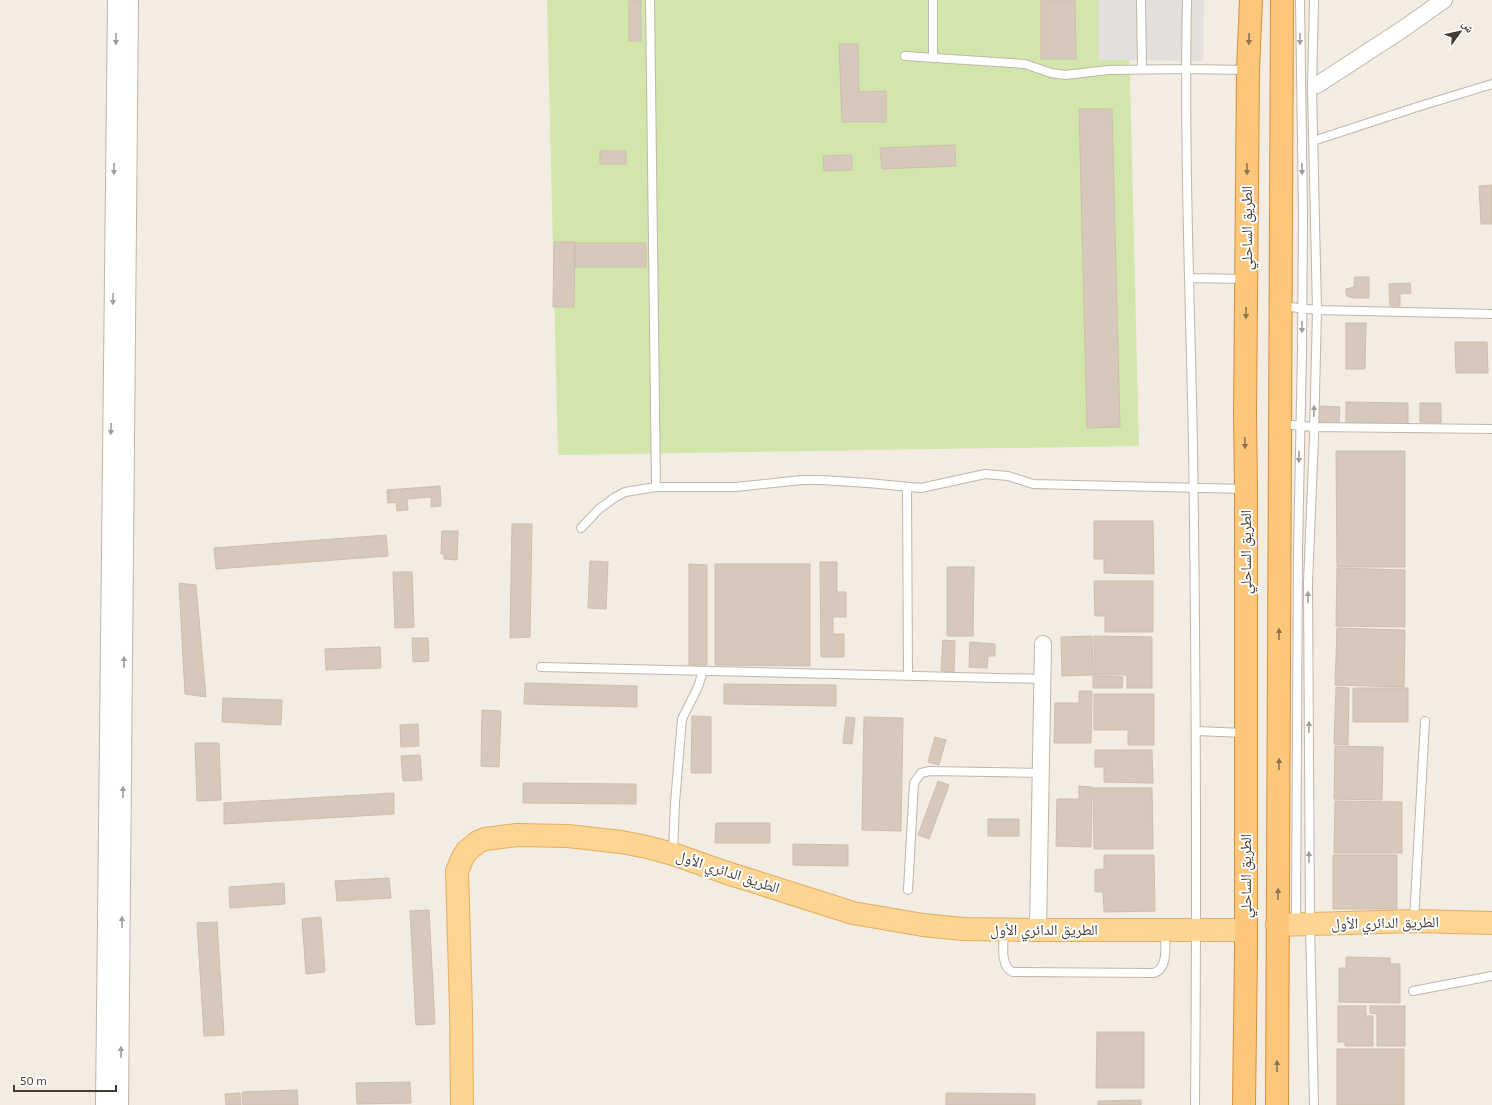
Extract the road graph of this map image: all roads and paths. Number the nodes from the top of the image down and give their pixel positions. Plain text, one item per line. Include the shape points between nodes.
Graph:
1 (116, 0) edge
2 (130, 0) edge
3 (650, 0) edge
4 (933, 0) edge
5 (1141, 0) edge
6 (1187, 0) edge
7 (1251, 0) edge
8 (1282, 0) edge
9 (1300, 0) edge
10 (1314, 0) edge
11 (1444, 0) edge
12 (905, 56) dead end
13 (933, 58) junction
14 (1142, 69) junction
15 (1186, 69) junction
16 (1248, 70) junction
17 (1492, 84) edge
18 (1315, 87) junction
19 (1291, 100) junction
20 (1313, 142) junction
21 (1190, 278) junction
22 (1247, 279) junction
23 (1281, 306) junction
24 (1302, 309) junction
25 (1317, 310) junction
26 (1492, 314) edge
27 (1290, 425) junction
28 (1314, 427) junction
29 (1492, 429) edge
30 (656, 487) junction
31 (908, 487) junction
32 (1193, 487) junction
33 (1246, 489) junction
34 (581, 528) dead end
35 (1288, 583) junction
36 (1308, 583) junction
37 (1043, 644) dead end
38 (541, 667) dead end
39 (703, 671) junction
40 (908, 676) junction
41 (1043, 679) junction
42 (1425, 721) dead end
43 (1196, 731) junction
44 (1246, 733) junction
45 (1041, 773) junction
46 (673, 854) junction
47 (908, 890) dead end
48 (1414, 921) junction
49 (1492, 923) edge
50 (1294, 924) junction
51 (1004, 930) junction
52 (1038, 930) junction
53 (1165, 930) junction
54 (1196, 930) junction
55 (1246, 930) junction
56 (1492, 976) edge
57 (1413, 991) dead end
58 (104, 1105) edge
59 (120, 1105) edge
60 (462, 1105) edge
61 (1195, 1105) edge
62 (1244, 1105) edge
63 (1277, 1105) edge
64 (1314, 1105) edge

1 -> 58 street
59 -> 2 street
3 - 30 lane
4 - 13 lane
5 - 14 lane
6 - 15 lane
7 -> 16 highway, الطريق الساحلي
8 - 19 highway, الطريق الساحلي
9 -> 19 lane
10 - 18 lane
11 - 18 street
12 - 13 lane
13 - 14 lane via 1025,64 1065,75
14 - 15 lane
15 - 16 lane
15 - 21 lane
16 -> 22 highway, الطريق الساحلي
17 - 20 lane
18 - 19 lane
18 - 20 lane
19 - 23 highway, الطريق الساحلي
19 -> 24 lane via 1303,214
20 - 25 lane
21 - 22 lane
21 - 32 lane
22 -> 33 highway, الطريق الساحلي
23 - 24 lane
23 - 27 highway, الطريق الساحلي
24 - 25 lane
24 -> 27 lane
25 - 26 lane
28 -> 25 lane
27 - 28 lane
27 - 35 highway, الطريق الساحلي
28 - 29 lane
36 -> 28 lane
30 - 31 lane via 735,486 821,480
30 - 34 lane via 625,492 614,498
31 - 32 lane via 921,488 985,474 1008,476 1033,484
31 - 40 lane
32 - 33 lane
32 - 43 lane
33 - 44 highway, الطريق الساحلي
35 - 36 lane
35 - 50 highway, الطريق الساحلي
50 -> 36 lane
37 - 41 street
38 - 39 lane
39 - 40 lane
39 - 46 lane via 682,719
40 - 41 lane
41 - 45 street
42 - 48 lane
43 - 44 lane
43 - 54 lane
44 - 55 highway, الطريق الساحلي
45 - 47 lane via 921,773 914,783
45 - 52 street
46 - 51 main road, الطريق الدائري الأول via 853,913 923,925
46 - 60 main road, الطريق الدائري الأول via 614,841 543,835 492,837 478,842 467,851 457,871
48 - 49 main road, الطريق الدائري الأول
48 - 50 main road, الطريق الدائري الأول
63 -> 50 highway, الطريق الساحلي
50 - 64 lane
51 - 52 main road, الطريق الدائري الأول
51 - 53 lane via 1004,962 1013,972 1145,973 1156,972 1164,963
52 - 53 main road, الطريق الدائري الأول
53 - 54 main road, الطريق الدائري الأول
54 - 55 main road, الطريق الدائري الأول
54 - 61 lane
55 - 62 highway, الطريق الساحلي
56 - 57 lane

